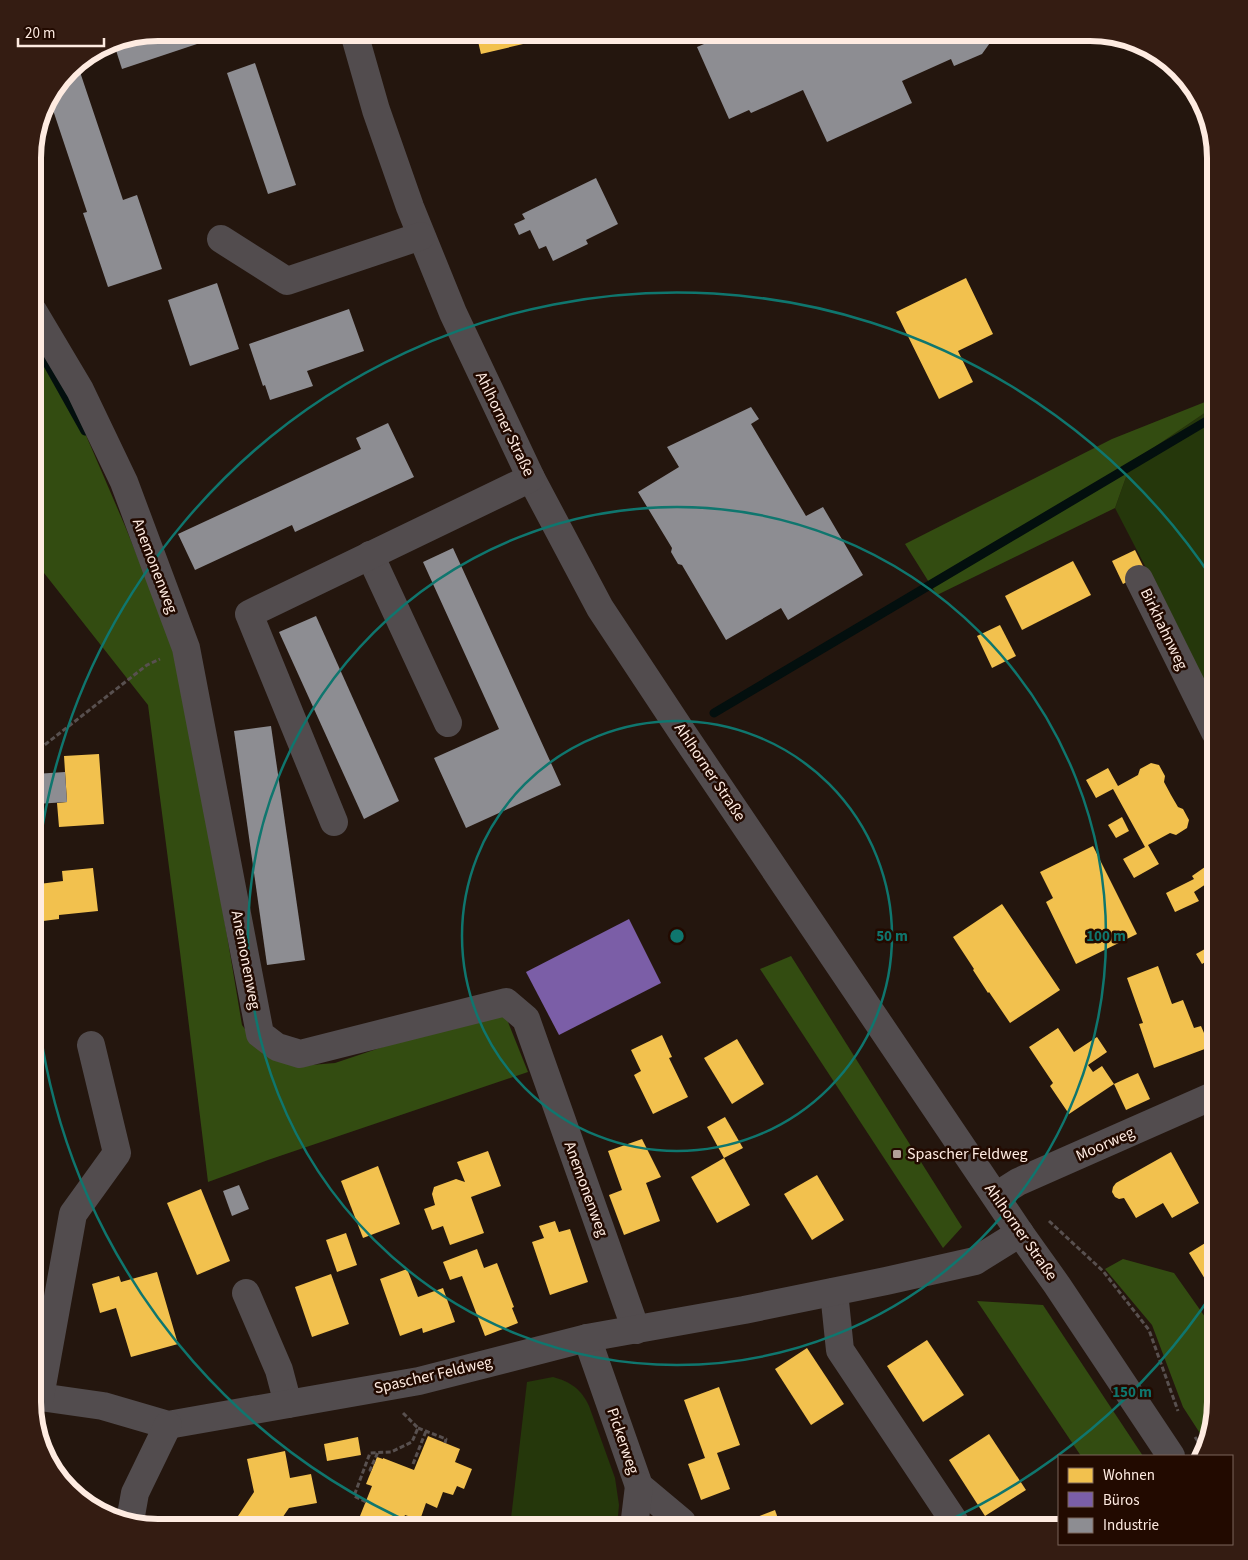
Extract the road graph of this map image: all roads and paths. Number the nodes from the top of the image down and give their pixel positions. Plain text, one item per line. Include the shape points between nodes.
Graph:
1 (357, 41) edge
2 (421, 236) junction
3 (221, 239) dead end
4 (41, 324) edge
5 (531, 478) junction
6 (370, 555) junction
7 (1139, 579) dead end
8 (147, 666) dead end
9 (1207, 714) edge
10 (448, 723) dead end
11 (41, 748) edge
12 (334, 822) dead end
13 (91, 1045) dead end
14 (1207, 1099) edge
15 (996, 1196) junction
16 (1045, 1217) dead end
17 (1020, 1233) junction
18 (834, 1292) junction
19 (246, 1293) dead end
20 (636, 1330) junction
21 (587, 1338) junction
22 (41, 1371) edge
23 (394, 1386) junction
24 (41, 1397) edge
25 (288, 1404) junction
26 (1182, 1417) dead end
27 (168, 1425) junction
28 (418, 1428) junction
29 (426, 1431) junction
30 (1192, 1433) dead end
31 (445, 1443) dead end
32 (1199, 1443) edge
33 (378, 1452) junction
34 (1170, 1455) edge
35 (414, 1464) dead end
36 (371, 1471) dead end
37 (639, 1486) junction
38 (366, 1502) dead end
39 (131, 1516) edge
40 (635, 1519) edge
41 (678, 1519) edge
42 (952, 1519) edge

1 - 2 street, Ahlhorner Straße via 376,110
2 - 3 street via 286,281
2 - 5 street, Ahlhorner Straße via 453,313
4 - 20 street, Anemonenweg via 80,390 124,482 186,648 260,1034 277,1047 300,1054 506,1002 526,1019
5 - 6 street
5 - 15 street, Ahlhorner Straße via 600,608
6 - 10 street
6 - 12 street via 249,614
7 - 9 street, Birkhahnweg
8 - 11 path
13 - 22 street via 117,1153 73,1214
14 - 15 street, Moorweg via 1018,1182
15 - 17 street, Ahlhorner Straße
16 - 26 path via 1103,1271 1149,1330 1176,1409
17 - 18 street, Spascher Feldweg via 975,1261
17 - 34 street, Ahlhorner Straße
18 - 20 street, Spascher Feldweg
18 - 42 street via 840,1350
19 - 25 street via 279,1370
20 - 21 street, Spascher Feldweg
21 - 23 street, Spascher Feldweg
21 - 37 street, Pickerweg
23 - 25 street, Spascher Feldweg
23 - 28 path via 396,1405
24 - 27 street, Spascher Feldweg via 103,1406
25 - 27 street, Spascher Feldweg
27 - 39 street via 135,1493
28 - 29 path
28 - 33 path via 412,1442 391,1452
29 - 31 path via 446,1439
29 - 35 path
30 - 32 path
33 - 36 path
33 - 38 path via 370,1453 354,1496
37 - 40 street
37 - 41 street, Pickerweg

